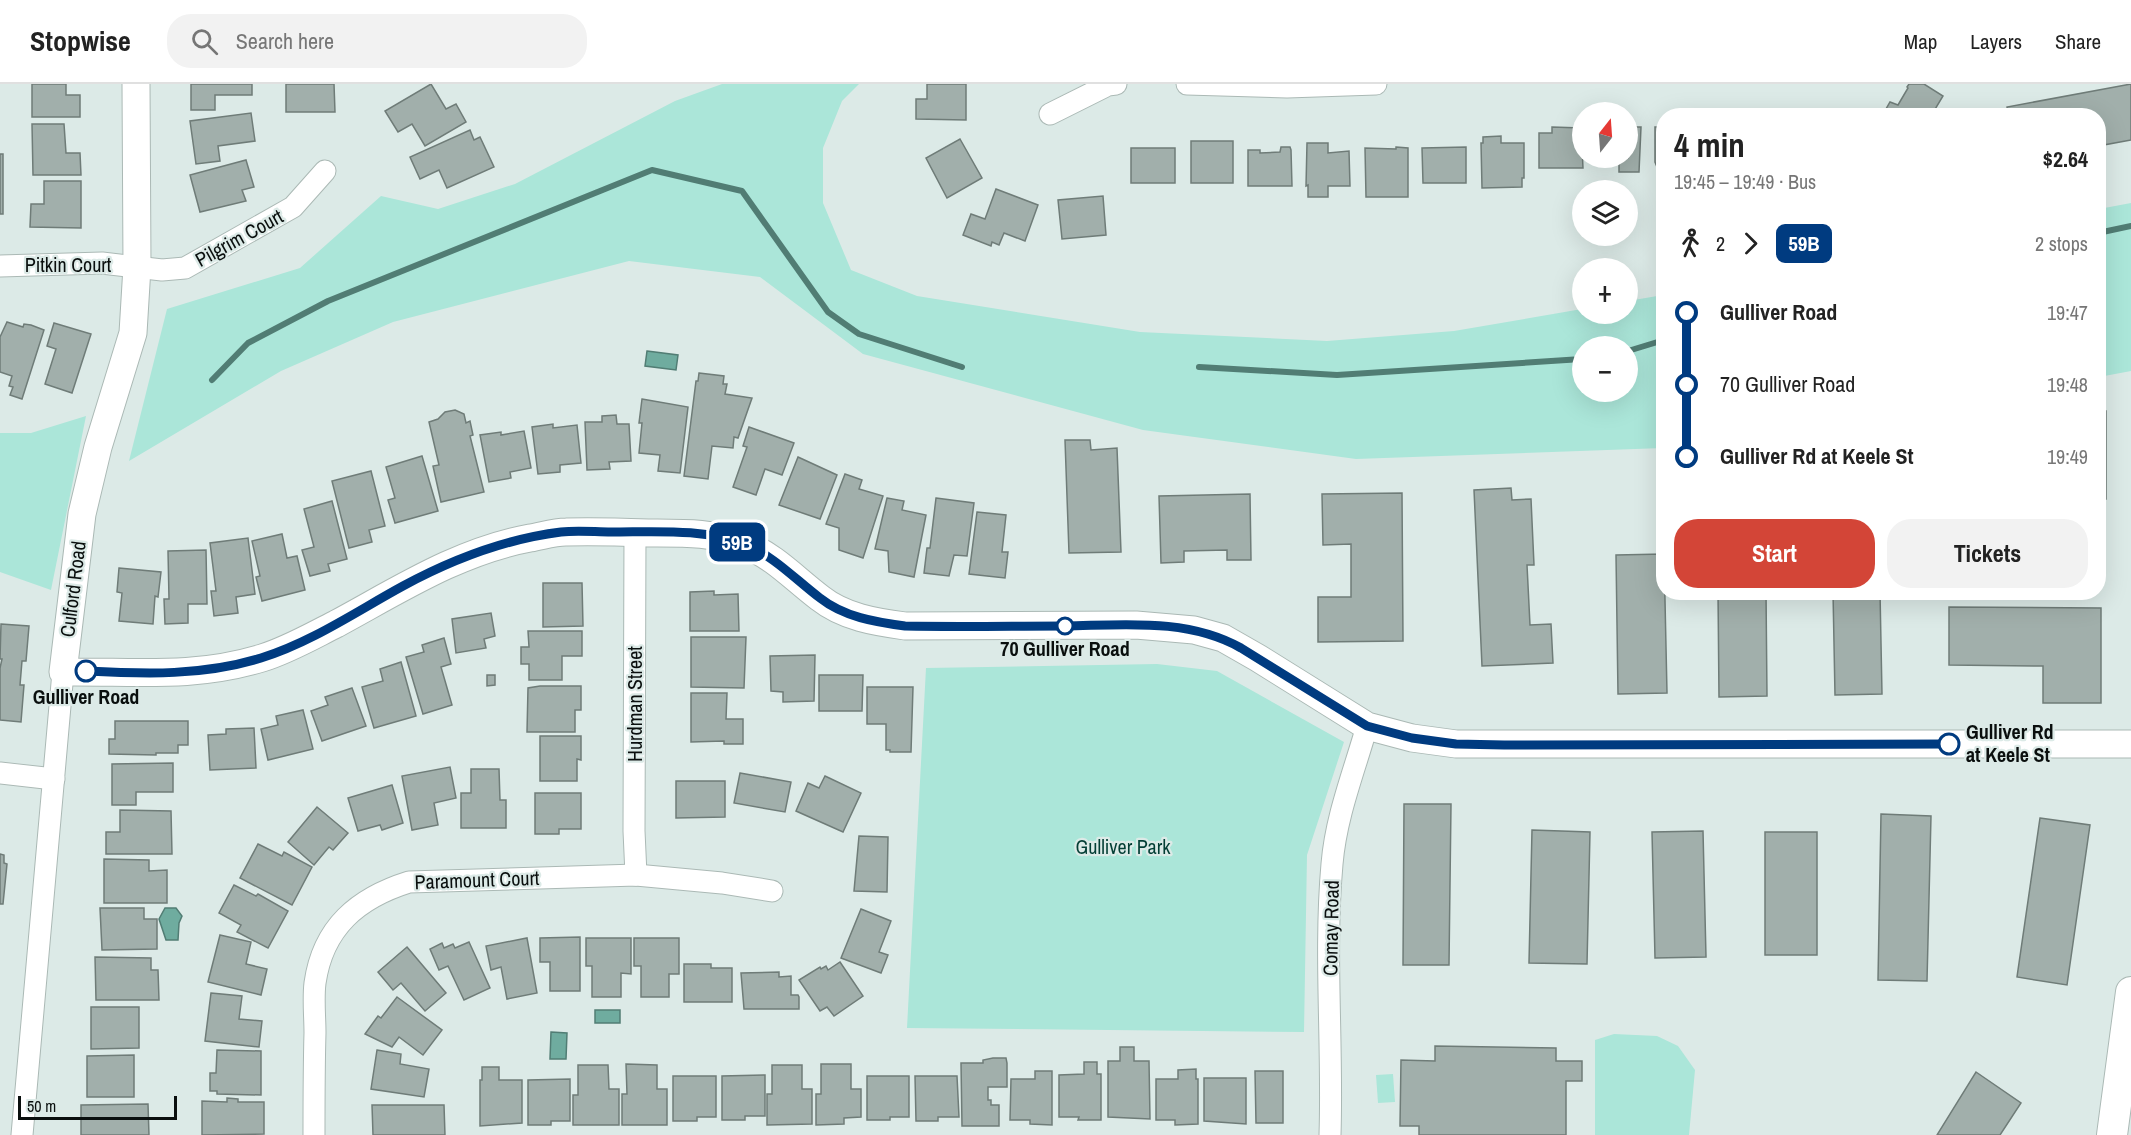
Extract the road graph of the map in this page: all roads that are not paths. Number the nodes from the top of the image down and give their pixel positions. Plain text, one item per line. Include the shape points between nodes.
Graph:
1 (136, 84) edge
2 (1116, 84) edge
3 (1188, 84) edge
4 (1376, 84) edge
5 (1050, 114) dead end
6 (325, 171) dead end
7 (0, 266) edge
8 (137, 267) junction
9 (635, 532) junction
10 (63, 672) junction
11 (1367, 726) junction
12 (2131, 744) edge
13 (0, 773) edge
14 (54, 780) junction
15 (636, 875) junction
16 (772, 891) dead end
17 (2131, 992) edge
18 (22, 1135) edge
19 (314, 1135) edge
20 (1330, 1135) edge
21 (2112, 1135) edge

1 - 8 street, Culford Road
2 - 5 street
3 - 4 street
6 - 8 street, Pilgrim Court via 293,207 185,268
7 - 8 street, Pitkin Court via 102,263
8 - 10 street, Culford Road via 133,333 82,514
9 - 10 street via 563,532 479,551 262,658 215,669 149,674
9 - 11 street via 709,534 748,545 838,610 872,622 905,626 1136,625 1194,630 1223,638
9 - 15 street, Hurdman Street
10 - 14 street, Culford Road
11 - 12 street via 1434,741 1493,745
11 - 20 street, Comay Road via 1343,801 1332,864
13 - 14 street
14 - 18 street, Culford Road
15 - 16 street, Paramount Court
15 - 19 street, Paramount Court via 409,882 385,890 346,918 331,933 321,953 315,984
17 - 21 main road

